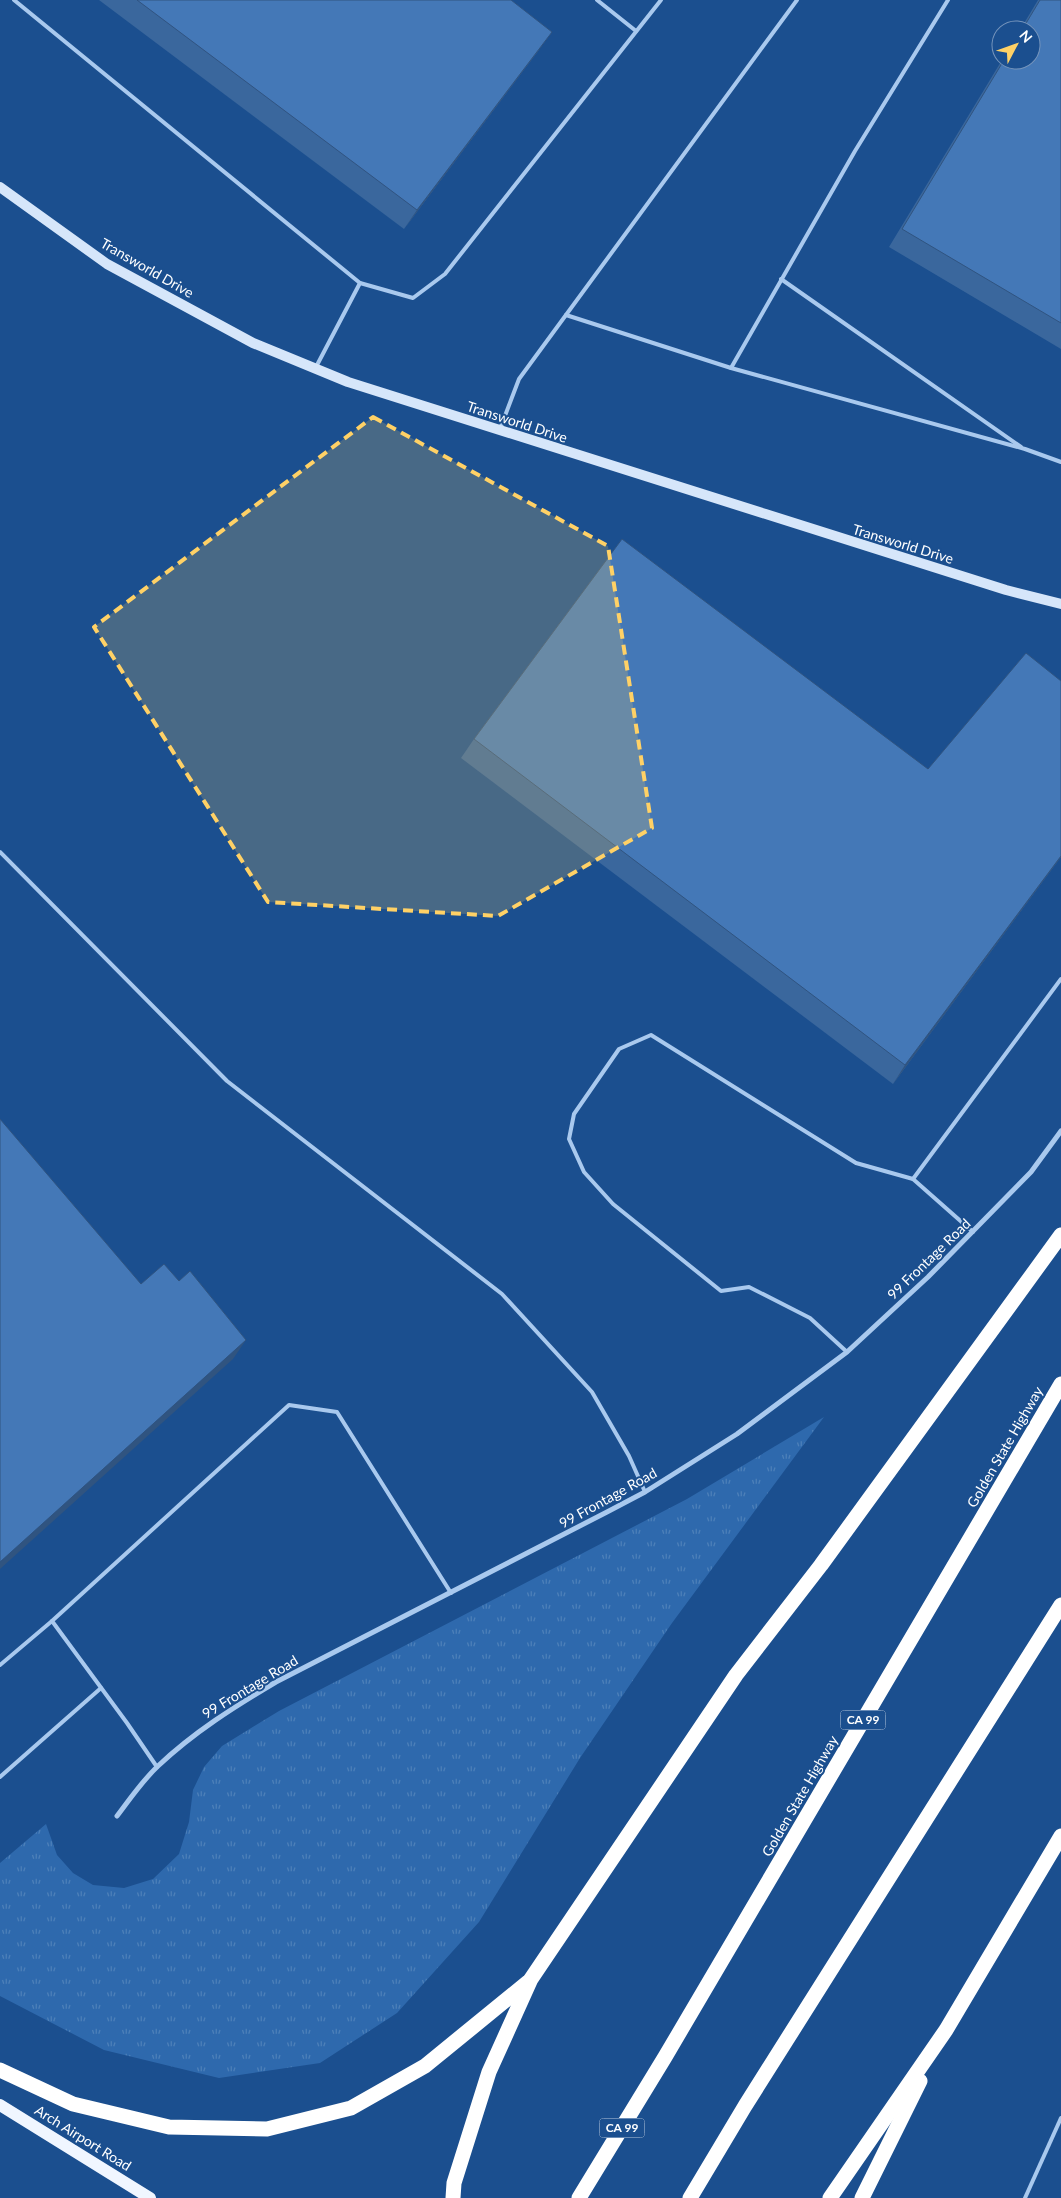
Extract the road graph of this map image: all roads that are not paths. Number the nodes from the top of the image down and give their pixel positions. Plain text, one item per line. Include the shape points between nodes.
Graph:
1 (14, 0) edge
2 (597, 0) edge
3 (660, 0) edge
4 (796, 0) edge
5 (948, 0) edge
6 (636, 31) junction
7 (0, 187) edge
8 (781, 279) junction
9 (360, 283) junction
10 (566, 315) junction
11 (315, 368) junction
12 (731, 368) junction
13 (500, 431) junction
14 (1025, 449) junction
15 (1061, 462) edge
16 (1061, 604) edge
17 (0, 852) edge
18 (1061, 978) edge
19 (1061, 1131) edge
20 (913, 1179) junction
21 (973, 1232) junction
22 (1061, 1235) edge
23 (847, 1352) junction
24 (1061, 1384) edge
25 (645, 1492) junction
26 (451, 1592) junction
27 (1061, 1605) edge
28 (52, 1621) junction
29 (0, 1664) edge
30 (101, 1688) junction
31 (157, 1766) junction
32 (0, 1777) edge
33 (117, 1816) dead end
34 (1061, 1836) edge
35 (531, 1979) junction
36 (946, 2030) junction
37 (0, 2070) edge
38 (0, 2105) edge
39 (1061, 2118) edge
40 (150, 2198) edge
41 (453, 2198) edge
42 (579, 2198) edge
43 (690, 2198) edge
44 (830, 2198) edge
45 (862, 2198) edge
46 (1025, 2198) edge

1 - 9 lane
2 - 6 lane
3 - 6 lane
4 - 10 lane
5 - 8 lane
6 - 9 lane via 445,274 413,298
7 - 11 street, Transworld Drive via 106,264 253,343
8 - 12 lane
8 - 14 lane
9 - 11 lane
10 - 12 lane
10 - 13 lane via 520,378
11 - 13 street, Transworld Drive via 348,382
12 - 14 lane
13 - 16 street, Transworld Drive via 997,588
14 - 15 lane
17 - 25 lane via 227,1081 502,1294 592,1392 629,1456
18 - 20 lane
19 - 21 street, 99 Frontage Road via 1031,1172
20 - 21 lane
20 - 23 lane via 856,1163 651,1035 619,1049 574,1114 569,1139 584,1172 613,1204 721,1291 749,1287 810,1318
21 - 23 street, 99 Frontage Road
22 - 35 highway via 821,1566 736,1675
23 - 25 street, 99 Frontage Road via 737,1434
24 - 42 highway, Golden State Highway / CA 99
25 - 26 street, 99 Frontage Road
26 - 28 lane via 337,1412 289,1405
26 - 31 street, 99 Frontage Road via 268,1686 202,1729
27 - 43 highway
28 - 29 lane
28 - 30 lane
30 - 31 lane
30 - 32 lane
31 - 33 street, 99 Frontage Road
34 - 36 highway
35 - 37 highway via 425,2066 351,2108 267,2129 169,2127 73,2104
35 - 41 highway via 489,2072 454,2183
36 - 44 highway
36 - 45 highway
38 - 40 main road, Arch Airport Road
39 - 46 lane

